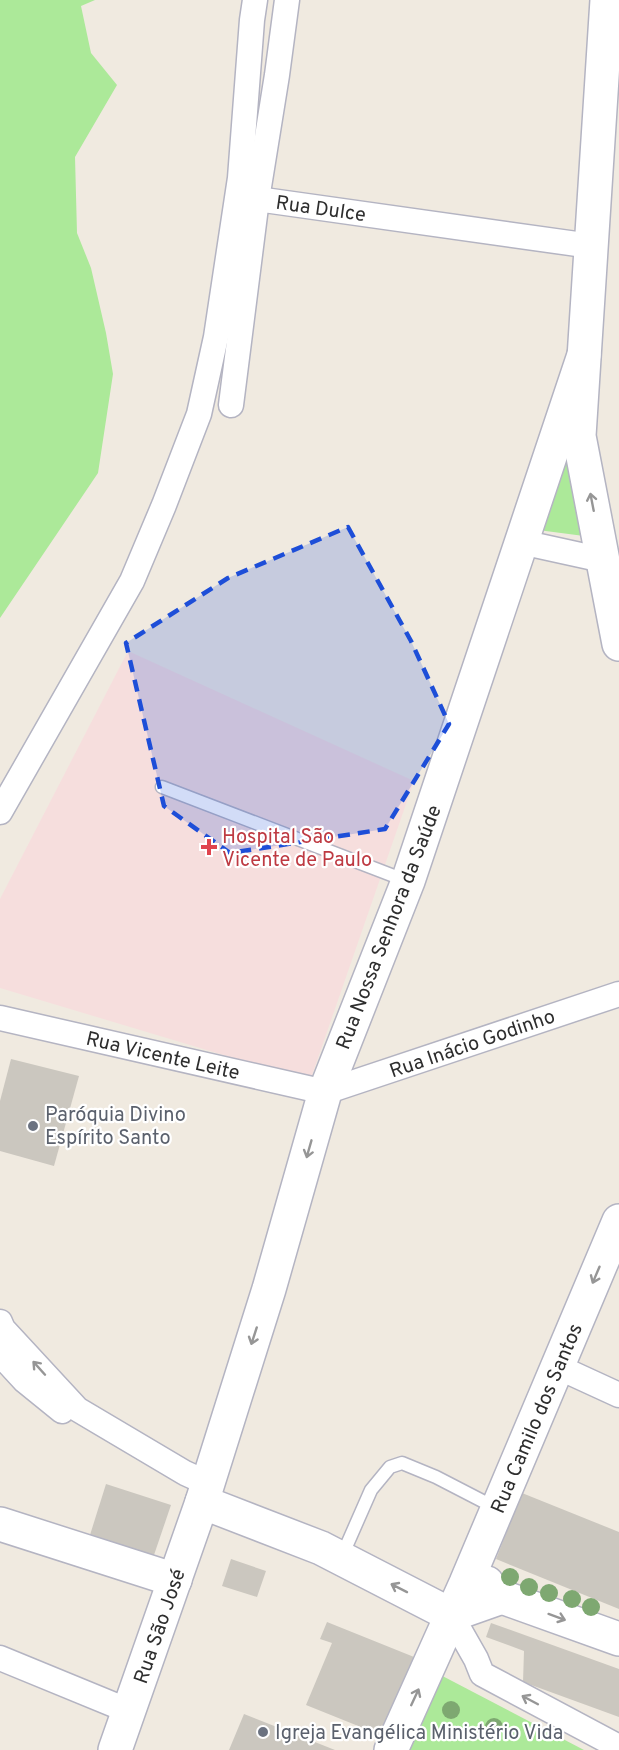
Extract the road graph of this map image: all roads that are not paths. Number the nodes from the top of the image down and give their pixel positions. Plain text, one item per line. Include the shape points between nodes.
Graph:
1 (255, 0) edge
2 (287, 0) edge
3 (607, 0) edge
4 (609, 131) edge
5 (247, 201) junction
6 (591, 243) junction
7 (584, 355) junction
8 (231, 405) dead end
9 (521, 542) junction
10 (603, 560) junction
11 (619, 644) edge
12 (162, 787) dead end
13 (0, 812) edge
14 (408, 881) junction
15 (619, 994) edge
16 (0, 1018) edge
17 (325, 1092) junction
18 (619, 1221) edge
19 (0, 1322) edge
20 (0, 1354) edge
21 (558, 1366) junction
22 (619, 1395) edge
23 (161, 1459) junction
24 (205, 1492) junction
25 (498, 1509) junction
26 (0, 1524) edge
27 (341, 1558) junction
28 (476, 1559) junction
29 (175, 1580) junction
30 (502, 1597) junction
31 (451, 1615) junction
32 (619, 1639) edge
33 (0, 1658) edge
34 (129, 1711) junction
35 (619, 1747) edge
36 (115, 1750) edge
37 (391, 1750) edge

1 - 5 street
2 - 5 street via 277,75
3 - 4 street
4 - 6 street
5 - 6 street, Rua Dulce
5 - 8 street, Rua Dulce
5 - 13 street via 199,414 164,505 132,581
6 - 7 street
7 - 9 street, Rua Nossa Senhora da Saúde
10 -> 7 street via 579,436
9 - 10 street
9 - 14 street, Rua Nossa Senhora da Saúde
10 - 11 street
12 - 14 lane
14 - 17 street, Rua Nossa Senhora da Saúde
15 - 17 street, Rua Inácio Godinho
16 - 17 street, Rua Vicente Leite
17 -> 24 street, Rua Nossa Senhora da Saúde
18 -> 21 street, Rua Camilo dos Santos
23 -> 19 street via 77,1409
20 - 23 street via 25,1381 80,1427
21 - 22 street
21 - 25 street, Rua Camilo dos Santos
23 - 24 street via 185,1473
24 - 27 street
24 - 29 street, Rua São José
25 - 27 lane via 402,1463 390,1467 371,1490
25 - 28 street, Rua Camilo dos Santos
26 - 29 street
31 -> 27 street
28 - 30 street via 480,1574
28 - 31 street, Rua Camilo dos Santos
29 - 34 street, Rua São José
30 - 31 street
30 -> 32 street
35 -> 31 street via 482,1674
37 -> 31 street, Rua Camilo dos Santos
33 - 34 street
34 - 36 street, Rua São José

